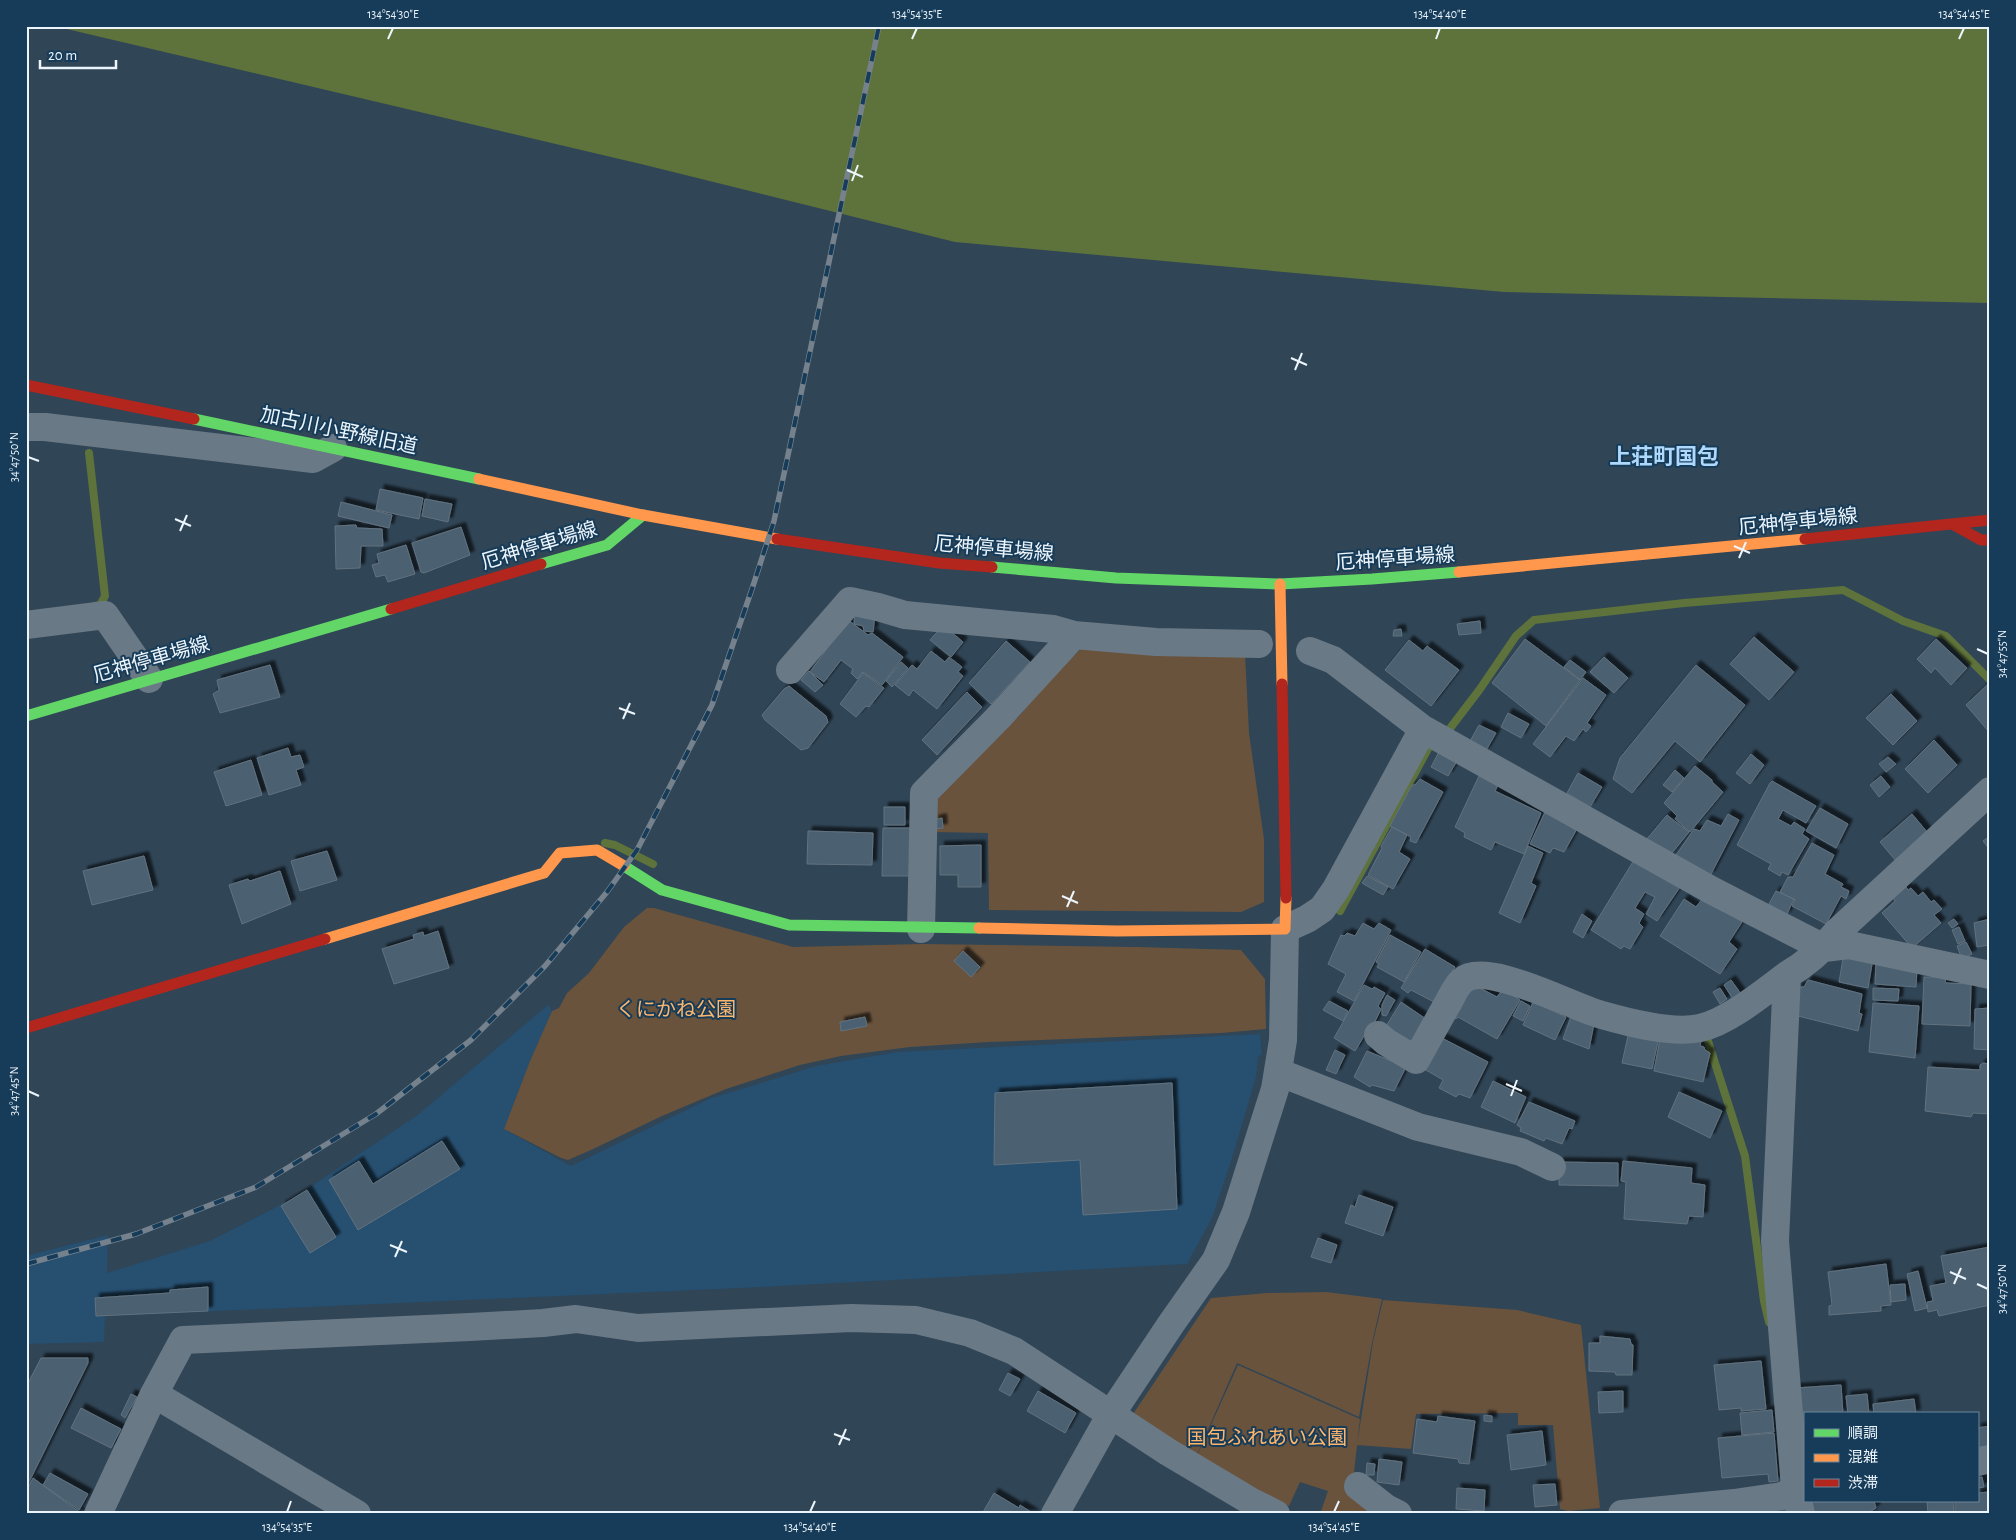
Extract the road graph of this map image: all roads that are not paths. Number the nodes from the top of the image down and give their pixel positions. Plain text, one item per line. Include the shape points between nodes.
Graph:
1 (26, 385) edge
2 (26, 426) edge
3 (333, 448) junction
4 (643, 515) junction
5 (1990, 520) edge
6 (1952, 524) junction
7 (1990, 540) edge
8 (1280, 584) junction
9 (26, 625) edge
10 (1074, 635) junction
11 (1259, 644) dead end
12 (1310, 651) dead end
13 (790, 670) dead end
14 (149, 679) junction
15 (26, 716) edge
16 (1423, 729) junction
17 (1990, 791) edge
18 (921, 929) junction
19 (1285, 929) junction
20 (1824, 948) junction
21 (1787, 975) junction
22 (1990, 975) edge
23 (26, 1028) edge
24 (1378, 1035) dead end
25 (1278, 1072) junction
26 (1552, 1167) dead end
27 (154, 1394) junction
28 (1111, 1414) junction
29 (1358, 1486) dead end
30 (1800, 1495) edge
31 (1058, 1513) edge
32 (98, 1514) edge
33 (357, 1514) edge
34 (1276, 1514) edge
35 (1398, 1514) edge
36 (1622, 1514) edge

1 - 3 street, 加古川小野線旧道
2 - 3 street via 313,459
3 - 4 street, 加古川小野線旧道
4 - 8 street, 厄神停車場線 via 768,538 939,563 1116,578
4 - 14 street, 厄神停車場線 via 607,545
5 - 6 street
6 - 7 street via 1981,540
6 - 8 street, 厄神停車場線 via 1638,556
8 - 19 street
9 - 14 street via 105,615
10 - 11 street via 1156,642
10 - 13 street via 1053,629 905,615 850,601
10 - 18 street via 924,792
12 - 16 street via 1333,660
14 - 15 street, 厄神停車場線
16 - 19 street via 1336,889 1322,908
16 - 20 street via 1711,890
17 - 20 street via 1838,931
18 - 19 street
18 - 23 street via 789,925 662,890 597,850 560,853 544,873
19 - 25 street via 1283,1040
20 - 21 street
20 - 22 street via 1849,945
21 - 24 street via 1748,1003 1698,1029 1657,1027 1601,1015 1526,985 1503,978 1473,976 1462,980 1454,991 1416,1060
21 - 30 street via 1775,1241
25 - 26 street via 1418,1127 1521,1152
25 - 28 street via 1236,1212 1216,1260
27 - 28 street via 183,1340 576,1319 638,1328 851,1318 916,1320 970,1333 1014,1351
27 - 32 street
27 - 33 street
28 - 31 street
28 - 34 street via 1168,1452
29 - 35 street
30 - 36 street

